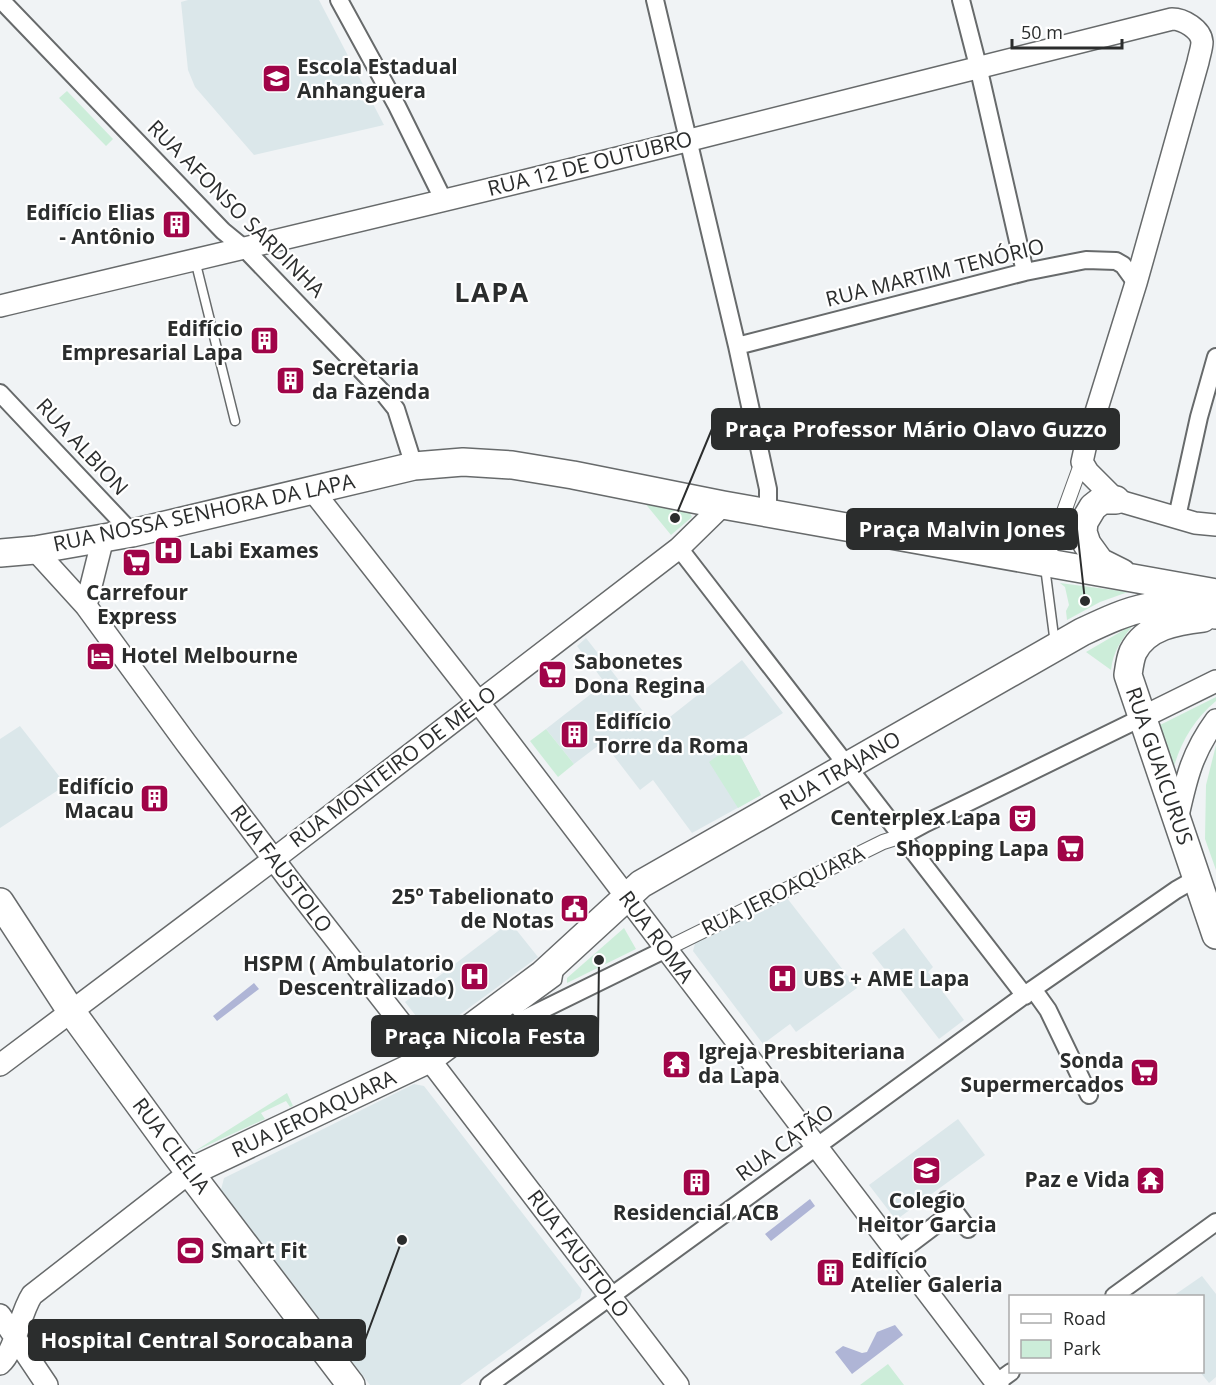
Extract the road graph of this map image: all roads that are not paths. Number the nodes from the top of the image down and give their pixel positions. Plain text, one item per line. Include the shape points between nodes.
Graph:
1 (1, 0) edge
2 (339, 0) edge
3 (655, 0) edge
4 (961, 0) edge
5 (978, 66) junction
6 (688, 141) junction
7 (444, 199) junction
8 (245, 249) junction
9 (195, 259) junction
10 (1025, 272) junction
11 (1136, 283) junction
12 (0, 306) edge
13 (738, 346) junction
14 (1216, 357) edge
15 (0, 393) edge
16 (235, 421) dead end
17 (1082, 462) junction
18 (414, 466) junction
19 (313, 491) junction
20 (1116, 500) junction
21 (723, 505) junction
22 (761, 512) junction
23 (1196, 522) edge
24 (1216, 531) edge
25 (132, 533) junction
26 (103, 538) junction
27 (679, 548) junction
28 (35, 549) junction
29 (0, 553) edge
30 (1045, 564) junction
31 (1131, 578) junction
32 (1216, 593) edge
33 (86, 606) junction
34 (1216, 616) edge
35 (1147, 619) junction
36 (1055, 648) junction
37 (1216, 681) edge
38 (479, 703) junction
39 (1141, 718) junction
40 (1216, 720) edge
41 (848, 766) junction
42 (1177, 820) junction
43 (902, 836) junction
44 (274, 859) junction
45 (1197, 878) junction
46 (626, 897) junction
47 (0, 902) edge
48 (1216, 935) edge
49 (666, 949) junction
50 (1029, 992) junction
51 (71, 1011) junction
52 (440, 1051) junction
53 (0, 1065) edge
54 (1089, 1095) dead end
55 (816, 1148) junction
56 (190, 1172) junction
57 (1216, 1222) edge
58 (968, 1229) dead end
59 (897, 1254) junction
60 (1115, 1295) edge
61 (611, 1296) junction
62 (0, 1315) edge
63 (14, 1337) junction
64 (0, 1364) edge
65 (999, 1381) edge
66 (47, 1385) edge
67 (351, 1385) edge
68 (489, 1385) edge
69 (678, 1385) edge

1 - 8 street, RUA AFONSO SARDINHA
2 - 7 street
3 - 6 street
4 - 5 street
5 - 6 street, RUA 12 DE OUTUBRO
5 - 10 street
5 - 11 street, RUA 12 DE OUTUBRO via 1172,19 1180,19 1200,35 1198,62
6 - 7 street, RUA 12 DE OUTUBRO
6 - 13 street
7 - 8 street, RUA 12 DE OUTUBRO
8 - 9 street, RUA 12 DE OUTUBRO
8 - 18 street, RUA AFONSO SARDINHA via 396,409
9 - 12 street, RUA 12 DE OUTUBRO
9 - 16 lane
10 - 11 street, RUA MARTIM TENÓRIO via 1086,260 1116,261
10 - 13 street, RUA MARTIM TENÓRIO
11 - 17 street
13 - 22 street via 768,489 768,501
14 - 23 street via 1199,417
15 - 25 street, RUA ALBION
17 - 20 street
17 - 30 street
18 - 19 main road, RUA NOSSA SENHORA DA LAPA
18 - 21 main road, RUA NOSSA SENHORA DA LAPA via 463,462 512,465
19 - 25 main road, RUA NOSSA SENHORA DA LAPA
19 - 38 street, RUA ROMA
20 - 23 street
20 - 31 main road via 1102,501 1093,507 1084,522 1084,538 1100,562
21 - 22 main road, RUA NOSSA SENHORA DA LAPA
21 - 27 street, RUA MONTEIRO DE MELO
22 - 30 main road, RUA NOSSA SENHORA DA LAPA
23 - 24 street
25 - 26 main road, RUA NOSSA SENHORA DA LAPA
26 - 28 main road, RUA NOSSA SENHORA DA LAPA
26 - 33 street
27 - 38 street, RUA MONTEIRO DE MELO
27 - 41 street
28 - 29 main road, RUA NOSSA SENHORA DA LAPA
28 - 33 street, RUA FAUSTOLO
30 - 31 main road, RUA NOSSA SENHORA DA LAPA
30 - 36 lane
31 - 32 main road, RUA NOSSA SENHORA DA LAPA
33 - 44 street, RUA FAUSTOLO
34 - 35 main road, RUA GUAICURUS via 1174,621
35 - 36 main road, RUA TRAJANO via 1096,626
35 - 39 main road, RUA GUAICURUS via 1128,675
36 - 41 main road, RUA TRAJANO
37 - 39 street
38 - 44 street, RUA MONTEIRO DE MELO
38 - 46 street, RUA ROMA
39 - 42 main road, RUA GUAICURUS
39 - 43 street
40 - 42 street via 1201,740 1189,768
41 - 43 street
41 - 46 main road, RUA TRAJANO via 647,881
42 - 45 main road, RUA GUAICURUS
43 - 49 street, RUA JEROAQUARA
43 - 50 street
44 - 51 street, RUA MONTEIRO DE MELO
44 - 52 street, RUA FAUSTOLO
45 - 48 main road, RUA GUAICURUS
45 - 50 street, RUA CATÃO
46 - 49 street, RUA ROMA
46 - 52 main road, RUA JEROAQUARA via 543,975
47 - 51 main road, RUA CLÉLIA
49 - 52 street via 481,1040
49 - 55 street, RUA ROMA
50 - 54 street via 1048,1010
50 - 55 street, RUA CATÃO
51 - 53 street, RUA MONTEIRO DE MELO
51 - 56 main road, RUA CLÉLIA
52 - 56 main road, RUA JEROAQUARA
52 - 61 street, RUA FAUSTOLO
55 - 59 street, RUA ROMA
55 - 61 street, RUA CATÃO
56 - 63 street, RUA JEROAQUARA via 32,1295
56 - 67 main road, RUA CLÉLIA
57 - 60 street
58 - 59 street via 950,1205
59 - 65 street, RUA ROMA
61 - 68 street, RUA CATÃO
61 - 69 street, RUA FAUSTOLO
62 - 63 street
63 - 64 street, RUA JEROAQUARA via 9,1356
63 - 66 street

